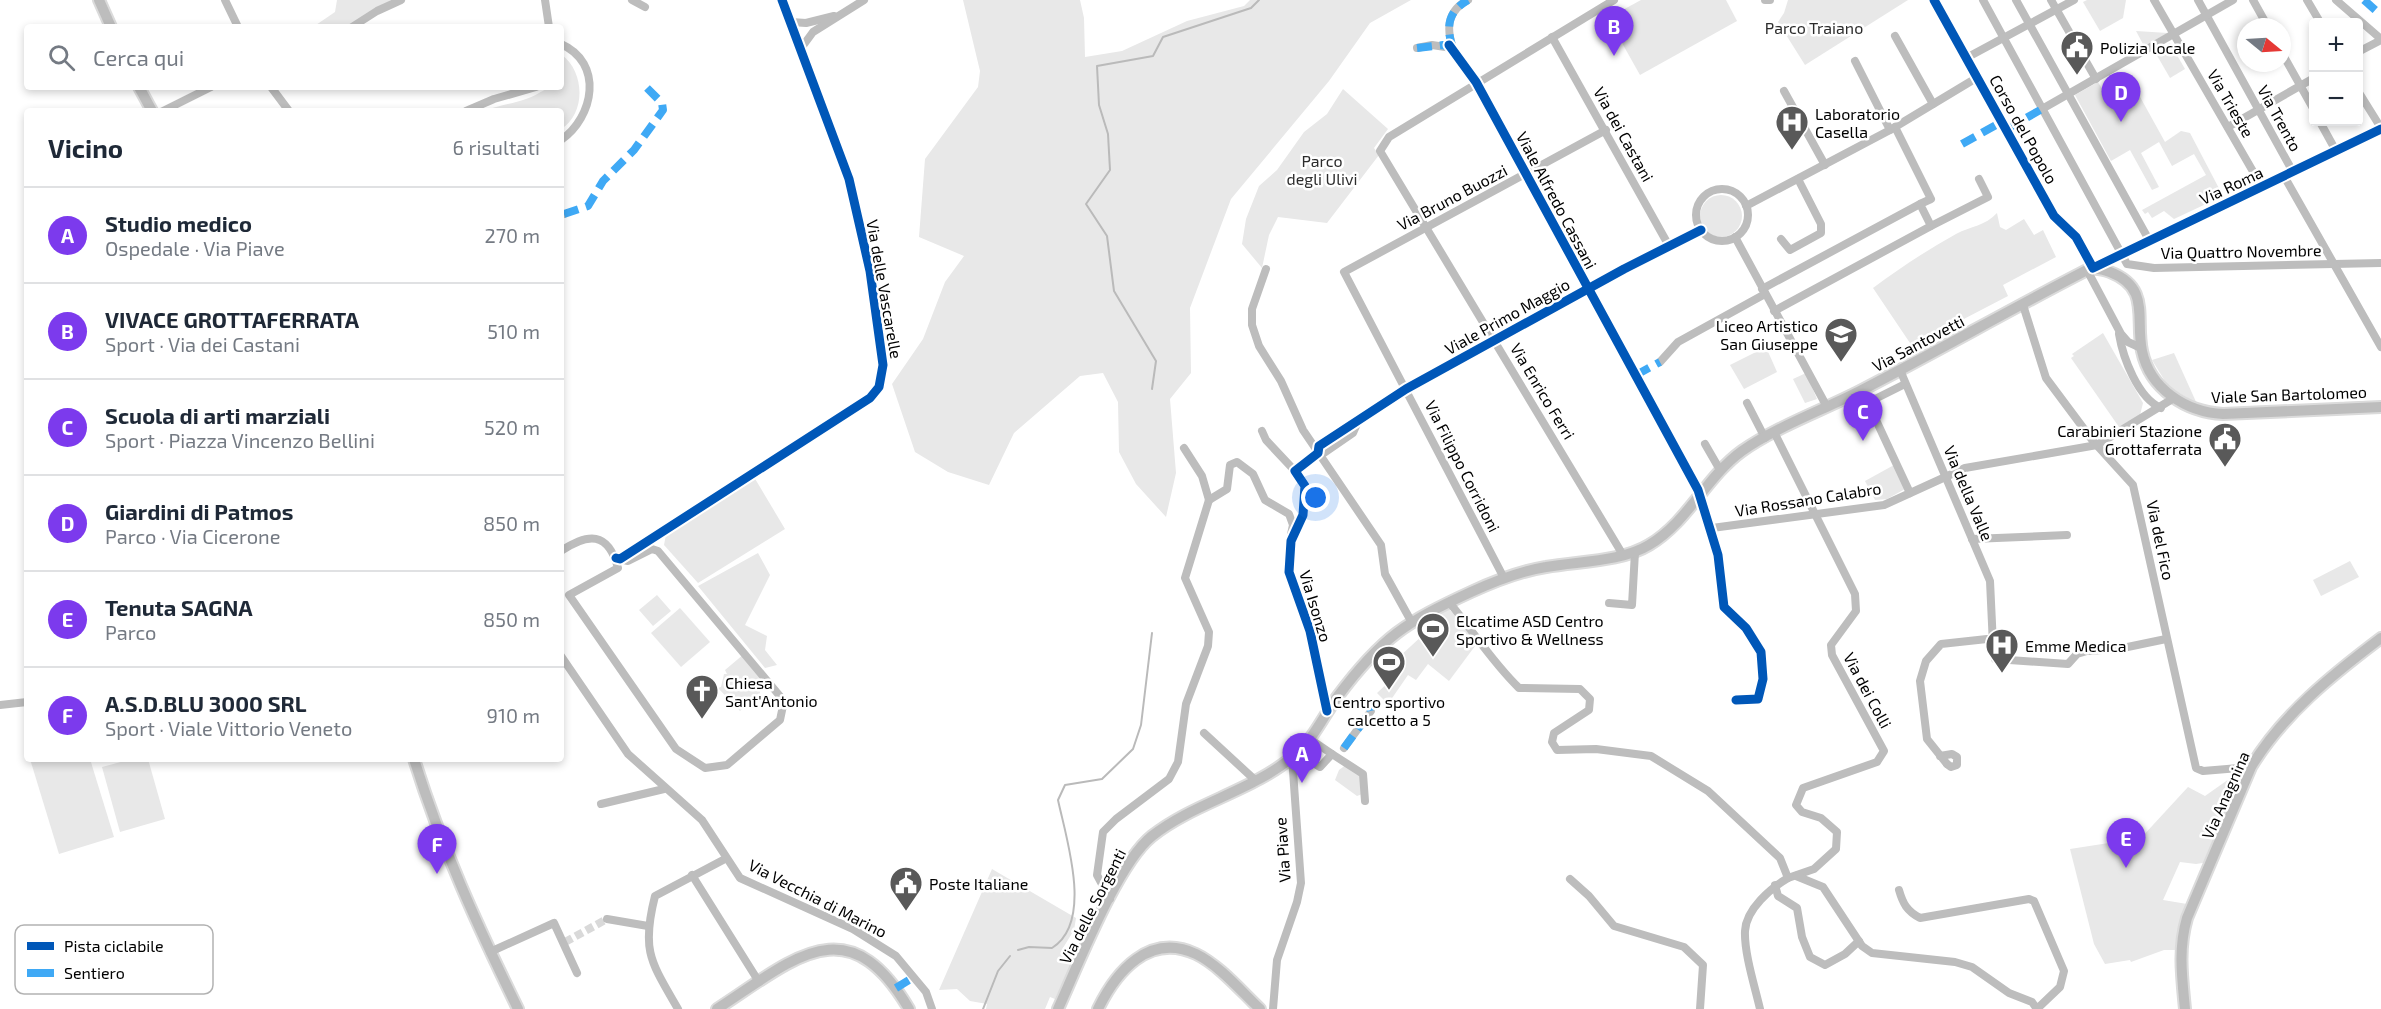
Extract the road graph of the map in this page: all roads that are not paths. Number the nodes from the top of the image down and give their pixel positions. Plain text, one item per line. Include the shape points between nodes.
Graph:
1 (99, 0) edge
2 (225, 0) edge
3 (401, 0) edge
4 (544, 0) edge
5 (632, 0) edge
6 (783, 0) edge
7 (864, 0) edge
8 (1468, 0) edge
9 (1614, 0) edge
10 (1765, 0) edge
11 (1770, 0) edge
12 (1934, 0) edge
13 (1983, 0) edge
14 (2016, 0) edge
15 (2051, 0) edge
16 (2074, 0) edge
17 (2154, 0) edge
18 (2198, 0) edge
19 (2233, 0) edge
20 (2253, 0) edge
21 (2307, 0) edge
22 (2336, 0) edge
23 (645, 7) dead end
24 (2056, 10) junction
25 (849, 11) junction
26 (2207, 15) junction
27 (2263, 18) edge
28 (2318, 18) edge
29 (791, 22) junction
30 (110, 24) edge
31 (237, 24) edge
32 (356, 24) edge
33 (548, 24) edge
34 (2030, 24) junction
35 (2174, 34) junction
36 (1895, 36) dead end
37 (1552, 37) junction
38 (2003, 38) junction
39 (2381, 40) edge
40 (564, 46) edge
41 (801, 47) junction
42 (1451, 47) junction
43 (1417, 48) dead end
44 (2363, 49) edge
45 (1968, 57) junction
46 (1855, 61) dead end
47 (2291, 69) edge
48 (1978, 77) junction
49 (2096, 79) junction
50 (2309, 80) edge
51 (1476, 82) junction
52 (2300, 85) junction
53 (141, 90) edge
54 (205, 90) edge
55 (273, 90) edge
56 (526, 90) edge
57 (1784, 91) dead end
58 (2068, 94) junction
59 (2363, 99) edge
60 (2309, 102) edge
61 (1933, 104) junction
62 (150, 108) edge
63 (169, 108) edge
64 (287, 108) edge
65 (473, 108) edge
66 (2042, 109) junction
67 (2259, 109) junction
68 (2322, 126) edge
69 (2228, 127) junction
70 (2381, 128) edge
71 (1605, 129) junction
72 (1893, 129) junction
73 (564, 137) edge
74 (2336, 150) junction
75 (1825, 165) junction
76 (1526, 174) junction
77 (2289, 174) junction
78 (1798, 179) junction
79 (1979, 179) dead end
80 (2262, 187) junction
81 (1920, 204) junction
82 (1746, 206) junction
83 (1931, 226) junction
84 (1426, 227) junction
85 (1701, 230) junction
86 (1735, 237) junction
87 (1781, 239) dead end
88 (2149, 240) junction
89 (1669, 246) junction
90 (2122, 253) junction
91 (2381, 263) edge
92 (2334, 264) junction
93 (1266, 268) dead end
94 (2090, 269) junction
95 (1344, 272) joint
96 (1587, 289) junction
97 (1763, 291) junction
98 (2023, 305) junction
99 (1774, 311) junction
100 (2119, 331) junction
101 (1495, 341) junction
102 (2381, 347) edge
103 (2141, 348) junction
104 (1660, 362) dead end
105 (1900, 370) junction
106 (1905, 384) junction
107 (1406, 389) junction
108 (1862, 390) junction
109 (2174, 398) junction
110 (1747, 403) dead end
111 (1867, 403) junction
112 (1827, 407) junction
113 (2381, 407) edge
114 (2161, 408) junction
115 (1262, 431) dead end
116 (1770, 435) junction
117 (1705, 444) dead end
118 (2097, 445) junction
119 (1184, 448) dead end
120 (1318, 453) junction
121 (1720, 470) junction
122 (1295, 471) junction
123 (1944, 476) junction
124 (1910, 493) junction
125 (1698, 494) junction
126 (1209, 500) junction
127 (1815, 514) junction
128 (1712, 528) junction
129 (2067, 535) dead end
130 (1972, 539) junction
131 (1291, 541) junction
132 (564, 548) edge
133 (1635, 552) junction
134 (1623, 555) junction
135 (618, 558) junction
136 (1504, 578) junction
137 (1449, 602) junction
138 (1610, 603) dead end
139 (1411, 621) junction
140 (2381, 638) edge
141 (2166, 639) junction
142 (1993, 645) junction
143 (564, 660) edge
144 (1736, 700) dead end
145 (24, 702) edge
146 (1369, 702) dead end
147 (0, 705) edge
148 (1327, 711) junction
149 (1204, 734) dead end
150 (1310, 739) junction
151 (1344, 748) dead end
152 (1332, 754) junction
153 (1295, 755) junction
154 (415, 762) edge
155 (1947, 765) dead end
156 (2251, 767) junction
157 (1256, 780) junction
158 (664, 789) junction
159 (1365, 801) dead end
160 (601, 804) dead end
161 (725, 859) junction
162 (692, 875) junction
163 (1792, 877) junction
164 (1570, 879) dead end
165 (1775, 885) junction
166 (1899, 890) dead end
167 (1110, 899) junction
168 (607, 919) tunnel mouth
169 (648, 926) junction
170 (1859, 941) junction
171 (490, 952) junction
172 (576, 973) dead end
173 (759, 982) junction
174 (518, 1009) edge
175 (678, 1009) edge
176 (717, 1009) edge
177 (909, 1009) edge
178 (932, 1009) edge
179 (1058, 1009) edge
180 (1098, 1009) edge
181 (1260, 1009) edge
182 (1273, 1009) edge
183 (1700, 1009) edge
184 (1760, 1009) edge
185 (2037, 1009) edge
186 (2185, 1009) edge

1 - 30 main road
2 - 31 street
3 - 32 street
4 - 33 street
5 - 23 street
6 - 29 street, Via delle Vascarelle
7 - 25 street
8 - 42 street via 1450,16 1447,31
9 - 37 street
10 - 11 street
12 - 45 street, Corso del Popolo
13 - 38 street
14 - 34 street
15 - 24 street
16 - 24 street
17 - 35 street, Via Trieste
18 - 26 street, Via Trento
19 - 26 street
20 - 27 street
21 - 28 street
22 - 39 street
24 - 34 street
24 - 49 street
25 - 29 street via 814,22
25 - 41 street via 813,32
26 - 35 street
26 - 67 street, Via Trento
29 - 41 street, Via delle Vascarelle
34 - 38 street
34 - 58 street
35 - 49 street
35 - 69 street, Via Trieste
36 - 61 street
37 - 51 street
37 - 71 street, Via dei Castani
38 - 45 street
38 - 66 street
39 - 44 street
40 - 73 street via 583,63 591,93 583,118
41 - 135 street, Via delle Vascarelle via 849,179 870,271 884,365 882,379 870,398
42 - 43 street
42 - 51 street, Viale Alfredo Cassani
45 - 48 street, Corso del Popolo
46 - 72 street
47 - 52 street
48 - 61 street
48 - 94 street, Corso del Popolo via 2054,216 2076,237
49 - 58 street
50 - 52 street
51 - 76 street, Viale Alfredo Cassani
51 - 84 street, Via Enrico Ferri via 1389,136 1380,151
52 - 60 street
52 - 67 street
53 - 62 main road
54 - 63 street
55 - 64 street
56 - 65 street
57 - 75 street
58 - 66 street
58 - 88 street
59 - 70 street
61 - 72 street
66 - 90 street
67 - 69 street
67 - 77 street, Via Trento
68 - 74 street
69 - 80 street, Via Trieste
70 - 74 street, Via Roma
71 - 76 street, Via Bruno Buozzi
71 - 89 street, Via dei Castani
72 - 75 street
72 - 81 street via 1931,199
74 - 77 street, Via Roma
75 - 78 street
76 - 84 street, Via Bruno Buozzi
76 - 96 street, Viale Alfredo Cassani
77 - 80 street, Via Roma
77 - 92 street, Via Trento
78 - 82 street
78 - 87 street via 1822,227 1821,233 1790,250
79 - 83 street via 1988,196
80 - 88 street, Via Roma
81 - 83 street
81 - 97 street
82 - 85 street via 1732,191 1711,192 1698,207
82 - 86 street via 1746,224
83 - 99 street
84 - 95 street, Via Bruno Buozzi
84 - 101 street, Via Enrico Ferri
85 - 86 street via 1713,239
85 - 89 street, Viale Primo Maggio
86 - 97 street
88 - 90 street, Via Roma
89 - 96 street, Viale Primo Maggio
90 - 92 street, Via Quattro Novembre via 2129,266 2150,268
90 - 94 street, Via Roma
91 - 92 street
92 - 102 street, Via Trento
93 - 120 street via 1255,294 1252,325 1294,416
94 - 98 main road, Via Santovetti
94 - 100 street, Corso del Popolo
94 - 103 main road, Viale San Bartolomeo via 2118,276 2134,291 2140,310
95 - 107 street, Via Filippo Corridoni
96 - 101 street, Viale Primo Maggio
96 - 125 street, Viale Alfredo Cassani
97 - 99 street
97 - 104 street via 1678,342
98 - 105 main road, Via Santovetti
98 - 118 street, Via del Fico via 2046,378
99 - 112 street
100 - 103 street via 2128,342
100 - 114 street via 2124,355 2147,398
101 - 107 street, Viale Primo Maggio
101 - 134 street, Via Enrico Ferri
103 - 109 main road, Viale San Bartolomeo via 2152,373
105 - 106 street, Via della Valle
105 - 108 main road, Via Santovetti
106 - 111 street
106 - 123 street, Via della Valle
107 - 120 street, Viale Primo Maggio via 1361,417 1350,430 1318,446
107 - 136 street, Via Filippo Corridoni
108 - 111 street
108 - 112 main road, Via Santovetti
109 - 113 main road, Viale San Bartolomeo via 2210,413
109 - 114 street, Via Rossano Calabro
110 - 116 street, Via dei Colli
111 - 124 street
112 - 116 main road, Via Santovetti
114 - 118 street, Via Rossano Calabro
115 - 122 street
116 - 121 main road, Via Santovetti
116 - 127 street, Via dei Colli
117 - 121 street
118 - 123 street, Via Rossano Calabro via 1986,464
118 - 141 street, Via del Fico via 2133,485
119 - 126 street via 1202,476
120 - 122 street
120 - 139 street via 1381,545 1385,574
121 - 125 main road, Via Santovetti
122 - 131 street, Via Isonzo via 1305,486 1303,515
123 - 124 street, Via Rossano Calabro
123 - 130 street, Via della Valle
124 - 127 street, Via Rossano Calabro via 1884,505
125 - 128 street, Viale Alfredo Cassani
125 - 133 main road, Via Santovetti via 1667,532
126 - 131 street via 1227,489 1230,465 1237,462 1253,474 1265,500 1289,514 1293,525
126 - 167 street via 1185,578 1209,632 1208,646 1186,704 1178,762 1169,779 1103,832 1097,875
127 - 128 street, Via Rossano Calabro
127 - 163 street, Via dei Colli via 1855,594 1856,611 1831,645 1832,655 1884,751 1877,762 1803,788 1796,805 1837,832 1836,849 1814,869
128 - 144 street, Viale Alfredo Cassani via 1724,607 1746,628 1761,652 1758,699
129 - 130 street
130 - 142 street, Via della Valle via 1990,581
131 - 148 street, Via Isonzo via 1289,572 1310,631
132 - 135 street via 591,537 601,540
133 - 134 main road, Via Santovetti
133 - 138 street via 1632,605
134 - 136 main road, Via Santovetti via 1542,567
135 - 135 street, Via delle Vascarelle via 618,567 569,595 676,749 705,768 727,765 780,720 784,700 658,550 652,549 628,561
136 - 137 main road, Via delle Sorgenti
137 - 139 main road, Via delle Sorgenti
137 - 163 street via 1493,663 1519,688 1580,689 1590,699 1589,710 1554,733 1552,742 1557,750 1596,749 1652,756 1708,791 1780,858
139 - 148 main road, Via delle Sorgenti via 1373,652
140 - 156 main road, Via Anagnina via 2299,706 2264,745
141 - 142 street via 2087,651 2077,654 2068,664 1995,659
141 - 156 street, Via del Fico via 2196,768 2203,771
142 - 155 street via 1979,638 1941,644 1926,661 1920,681 1927,739 1945,755 1957,757 1958,763 1953,767
143 - 158 street, Via Vecchia di Marino via 628,754
145 - 147 street
146 - 151 street via 1371,711
148 - 150 main road, Via delle Sorgenti
149 - 157 street
150 - 152 street
150 - 153 main road, Via delle Sorgenti
152 - 153 street via 1320,767
152 - 159 street via 1363,774
153 - 157 main road, Via delle Sorgenti
153 - 182 street, Via Piave via 1301,883 1277,960
154 - 171 main road via 431,814
156 - 186 main road, Via Anagnina via 2182,936
157 - 167 main road, Via delle Sorgenti via 1152,836 1128,864
158 - 160 street
158 - 161 street, Via Vecchia di Marino via 705,824
161 - 162 street
161 - 178 street, Via Vecchia di Marino via 740,878 853,929 896,956 926,992
162 - 169 street via 655,896
162 - 173 street
163 - 165 street
163 - 170 street via 1823,887
164 - 183 street via 1614,926 1684,947 1703,965
165 - 170 street via 1778,896 1797,909 1810,957 1825,965
165 - 184 street via 1758,904 1745,932
166 - 185 street via 1906,908 1920,918 2034,901 2064,971 2060,987
167 - 179 main road, Via delle Sorgenti
168 - 169 street
169 - 175 street via 651,962
170 - 185 street via 1872,953 1972,967
171 - 172 street via 554,923
171 - 174 main road
173 - 176 main road
173 - 177 main road via 813,952 846,950 874,963
180 - 181 main road via 1114,979 1128,965 1154,951 1180,949 1207,961

